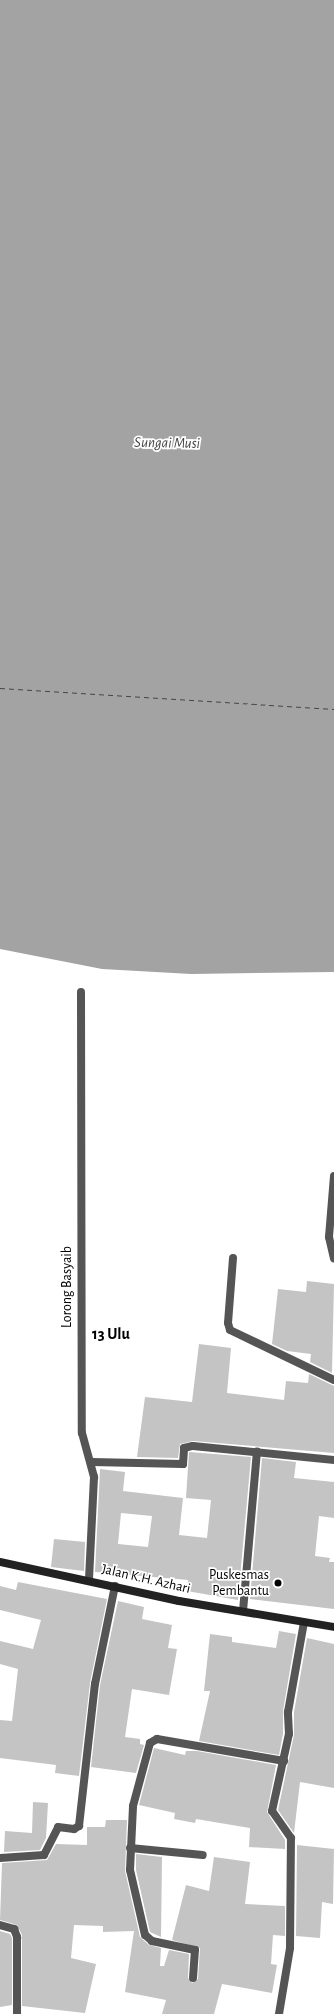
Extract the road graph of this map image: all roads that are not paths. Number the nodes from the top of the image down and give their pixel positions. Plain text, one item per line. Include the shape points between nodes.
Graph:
1 (81, 992) dead end
2 (334, 1176) edge
3 (234, 1258) dead end
4 (334, 1258) edge
5 (334, 1380) edge
6 (257, 1452) junction
7 (334, 1460) edge
8 (92, 1462) junction
9 (0, 1562) edge
10 (89, 1580) junction
11 (115, 1586) junction
12 (243, 1611) junction
13 (304, 1622) junction
14 (334, 1627) edge
15 (284, 1761) junction
16 (130, 1848) junction
17 (203, 1855) dead end
18 (0, 1858) edge
19 (0, 1925) edge
20 (193, 1978) dead end
21 (17, 2014) edge
22 (279, 2014) edge

1 - 8 street, Lorong Basyaib via 82,1433 84,1448
2 - 4 street via 329,1237
3 - 5 street via 228,1323 230,1330
6 - 7 street
6 - 8 street via 193,1446 184,1448 183,1464
6 - 12 street
8 - 10 street, Lorong Basyaib
9 - 10 street, Jalan K.H. Azhari
10 - 11 street, Jalan K.H. Azhari
11 - 12 street, Jalan K.H. Azhari
11 - 18 street via 95,1684 79,1826 74,1829 58,1827 44,1855
12 - 13 street, Jalan K.H. Azhari
13 - 14 street, Jalan K.H. Azhari
13 - 15 street via 288,1712
15 - 16 street via 157,1739 151,1741 133,1806
15 - 22 street via 272,1811 291,1838 290,1948
16 - 17 street
16 - 20 street via 130,1870 145,1935 152,1941 195,1950
19 - 21 street via 14,1930 17,1937

